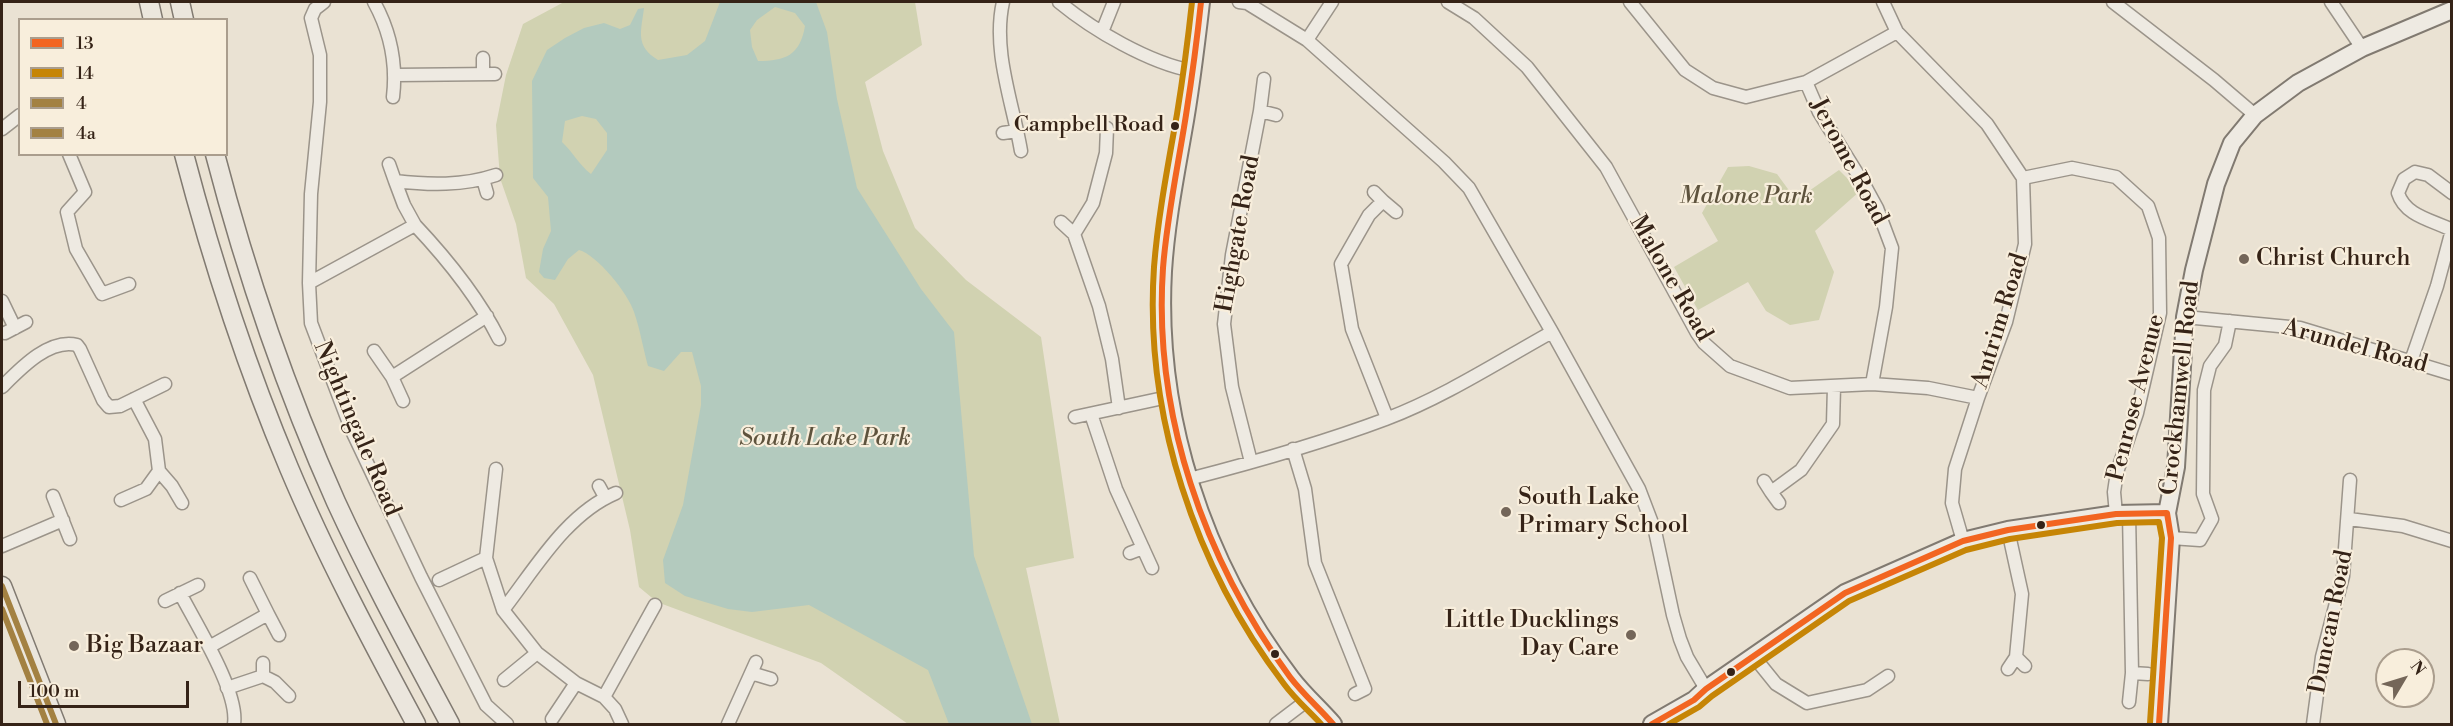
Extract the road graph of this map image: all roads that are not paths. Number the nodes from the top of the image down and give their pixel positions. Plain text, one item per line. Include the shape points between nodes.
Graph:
1 (149, 2) edge
2 (180, 2) edge
3 (374, 2) edge
4 (1003, 2) edge
5 (1059, 2) edge
6 (1114, 2) edge
7 (1201, 2) edge
8 (1239, 2) edge
9 (1332, 2) edge
10 (1448, 2) edge
11 (1630, 2) edge
12 (1883, 2) edge
13 (2113, 2) edge
14 (2331, 2) edge
15 (315, 4) edge
16 (2451, 10) edge
17 (153, 18) edge
18 (184, 18) edge
19 (1102, 32) junction
20 (1897, 32) junction
21 (1307, 40) junction
22 (2362, 48) junction
23 (483, 58) dead end
24 (1193, 71) junction
25 (396, 75) junction
26 (1264, 79) dead end
27 (1806, 82) junction
28 (393, 96) dead end
29 (1260, 111) junction
30 (1276, 115) dead end
31 (2254, 115) junction
32 (18, 117) edge
33 (1107, 128) dead end
34 (2, 129) edge
35 (1017, 131) junction
36 (1003, 133) dead end
37 (1021, 151) dead end
38 (70, 156) edge
39 (185, 156) edge
40 (216, 156) edge
41 (389, 164) dead end
42 (496, 175) dead end
43 (2023, 178) junction
44 (483, 179) junction
45 (395, 181) junction
46 (487, 193) dead end
47 (2451, 193) edge
48 (1396, 212) dead end
49 (1061, 222) dead end
50 (415, 225) junction
51 (2451, 230) edge
52 (1074, 234) junction
53 (309, 283) junction
54 (129, 284) dead end
55 (2, 301) edge
56 (488, 316) junction
57 (2185, 317) junction
58 (2230, 321) junction
59 (15, 328) dead end
60 (1552, 332) junction
61 (499, 339) dead end
62 (374, 351) dead end
63 (2411, 361) junction
64 (2451, 374) edge
65 (392, 377) junction
66 (165, 384) dead end
67 (1872, 384) junction
68 (2, 387) edge
69 (1834, 387) junction
70 (1168, 397) junction
71 (1978, 398) junction
72 (134, 399) junction
73 (403, 401) dead end
74 (1119, 408) junction
75 (1091, 414) junction
76 (1075, 417) dead end
77 (1387, 418) junction
78 (1293, 449) junction
79 (1251, 462) junction
80 (496, 469) dead end
81 (159, 471) junction
82 (1189, 479) junction
83 (2350, 480) dead end
84 (1764, 481) dead end
85 (607, 492) dead end
86 (1771, 492) junction
87 (53, 496) dead end
88 (121, 500) dead end
89 (182, 503) dead end
90 (1779, 503) dead end
91 (2167, 513) junction
92 (2123, 514) junction
93 (2349, 519) junction
94 (63, 520) junction
95 (2008, 530) junction
96 (2171, 538) junction
97 (70, 539) dead end
98 (1963, 541) junction
99 (2451, 541) edge
100 (2, 546) edge
101 (1143, 548) junction
102 (1130, 553) dead end
103 (486, 558) junction
104 (1152, 568) dead end
105 (249, 578) dead end
106 (438, 580) dead end
107 (198, 585) dead end
108 (2, 586) edge
109 (180, 593) junction
110 (165, 601) dead end
111 (503, 610) junction
112 (648, 610) dead end
113 (268, 614) junction
114 (279, 635) dead end
115 (209, 647) junction
116 (537, 652) junction
117 (1755, 658) junction
118 (2008, 669) dead end
119 (2132, 673) junction
120 (2148, 674) dead end
121 (1880, 676) dead end
122 (771, 679) dead end
123 (504, 680) dead end
124 (576, 683) junction
125 (227, 688) junction
126 (1707, 689) junction
127 (1355, 694) dead end
128 (289, 696) dead end
129 (604, 697) junction
130 (1309, 699) junction
131 (2129, 702) dead end
132 (552, 719) dead end
133 (56, 724) edge
134 (234, 724) edge
135 (416, 724) edge
136 (450, 724) edge
137 (507, 724) edge
138 (622, 724) edge
139 (728, 724) edge
140 (1276, 724) edge
141 (1334, 724) edge
142 (1652, 724) edge
143 (2159, 724) edge
144 (2313, 724) edge

1 - 17 main road
2 - 18 main road
3 - 25 street via 383,19
4 - 35 street via 1000,33
5 - 19 street
6 - 19 street
7 - 24 street
8 - 21 street via 1247,3
9 - 21 street
10 - 69 street, Malone Road via 1474,18 1527,67 1606,167 1704,343 1730,366 1790,388
11 - 27 street via 1685,70 1713,88 1746,97
12 - 20 street
13 - 31 street
14 - 22 street
15 - 53 street, Nightingale Road via 311,18 320,55 320,102 310,194
16 - 22 street, Crockhamwell Road
19 - 24 street
20 - 27 street
20 - 43 street via 1987,124
21 - 60 street via 1469,188
22 - 31 street, Crockhamwell Road via 2298,83
23 - 25 street via 489,74
24 - 70 street via 1163,272
25 - 28 street
26 - 29 street, Highgate Road
27 - 67 street, Jerome Road via 1819,112 1877,208 1892,249
29 - 30 street
29 - 79 street, Highgate Road via 1232,255 1224,324 1232,387
31 - 57 street, Crockhamwell Road via 2232,144 2216,184
32 - 34 street
33 - 52 street via 1106,153 1093,203
35 - 36 street
35 - 37 street
38 - 54 street via 85,192 67,212 76,249 102,294
39 - 135 main road via 217,272 269,419 320,537
40 - 136 main road via 258,300 314,451 365,561
41 - 45 street
42 - 44 street
43 - 71 street, Antrim Road via 2025,244 2006,322
43 - 92 street, Penrose Avenue via 2072,168 2116,177 2148,206 2159,238 2160,313 2114,492
44 - 45 street via 430,185
44 - 46 street
45 - 50 street
47 - 51 street via 2428,175 2415,172 2404,179 2398,193 2402,204 2413,213
48 - 77 street via 1378,196 1341,264 1352,329
49 - 52 street
50 - 53 street
50 - 56 street
51 - 63 street
52 - 74 street via 1099,306
53 - 137 street, Nightingale Road via 311,322 352,431 486,705
55 - 59 street
56 - 61 street
56 - 65 street
57 - 58 street, Arundel Road
57 - 91 street, Crockhamwell Road via 2176,467
58 - 63 street, Arundel Road via 2300,328
58 - 96 street, Crockhamwell Road via 2225,345 2210,366 2204,390 2203,494 2212,519 2200,540
60 - 77 street via 1449,390
60 - 126 street via 1639,489 1655,531 1680,639
62 - 65 street
63 - 64 street, Arundel Road
65 - 73 street
66 - 72 street
67 - 69 street, Malone Road
67 - 71 street, Malone Road via 1928,388
68 - 72 street via 44,352 74,344 84,355 106,405 112,408
69 - 86 street via 1833,424 1801,470
70 - 74 street
70 - 82 street
71 - 98 street, Antrim Road via 1955,470 1952,502
72 - 81 street via 155,439
74 - 75 street
75 - 76 street
75 - 101 street via 1116,489
77 - 78 street
78 - 79 street
78 - 127 street via 1305,489 1315,563 1365,689
79 - 82 street
80 - 103 street
81 - 88 street via 146,489
81 - 89 street
82 - 130 street via 1232,585 1268,645
83 - 93 street, Duncan Road
84 - 86 street
85 - 111 street via 569,526
86 - 90 street
87 - 94 street
91 - 92 street
91 - 96 street, Crockhamwell Road
92 - 95 street
92 - 119 street, Penrose Avenue
93 - 99 street, Duncan Road via 2403,526
93 - 144 street, Duncan Road via 2343,576 2322,657
94 - 97 street
94 - 100 street
95 - 98 street
95 - 118 street via 2022,594 2021,662
96 - 143 street, Crockhamwell Road
98 - 117 street via 1845,593
101 - 102 street
101 - 104 street
103 - 106 street
103 - 111 street
105 - 113 street
107 - 109 street
108 - 133 main road
109 - 110 street
109 - 115 street
111 - 116 street
112 - 129 street
113 - 114 street
113 - 115 street
115 - 125 street
116 - 123 street
116 - 124 street
117 - 121 street via 1776,684 1806,703 1867,690
117 - 126 street
119 - 120 street
119 - 131 street, Penrose Avenue
122 - 139 street via 754,667
124 - 129 street
124 - 132 street
125 - 128 street via 263,670
125 - 134 street via 234,703
126 - 142 street
129 - 138 street
130 - 140 street
130 - 141 street

